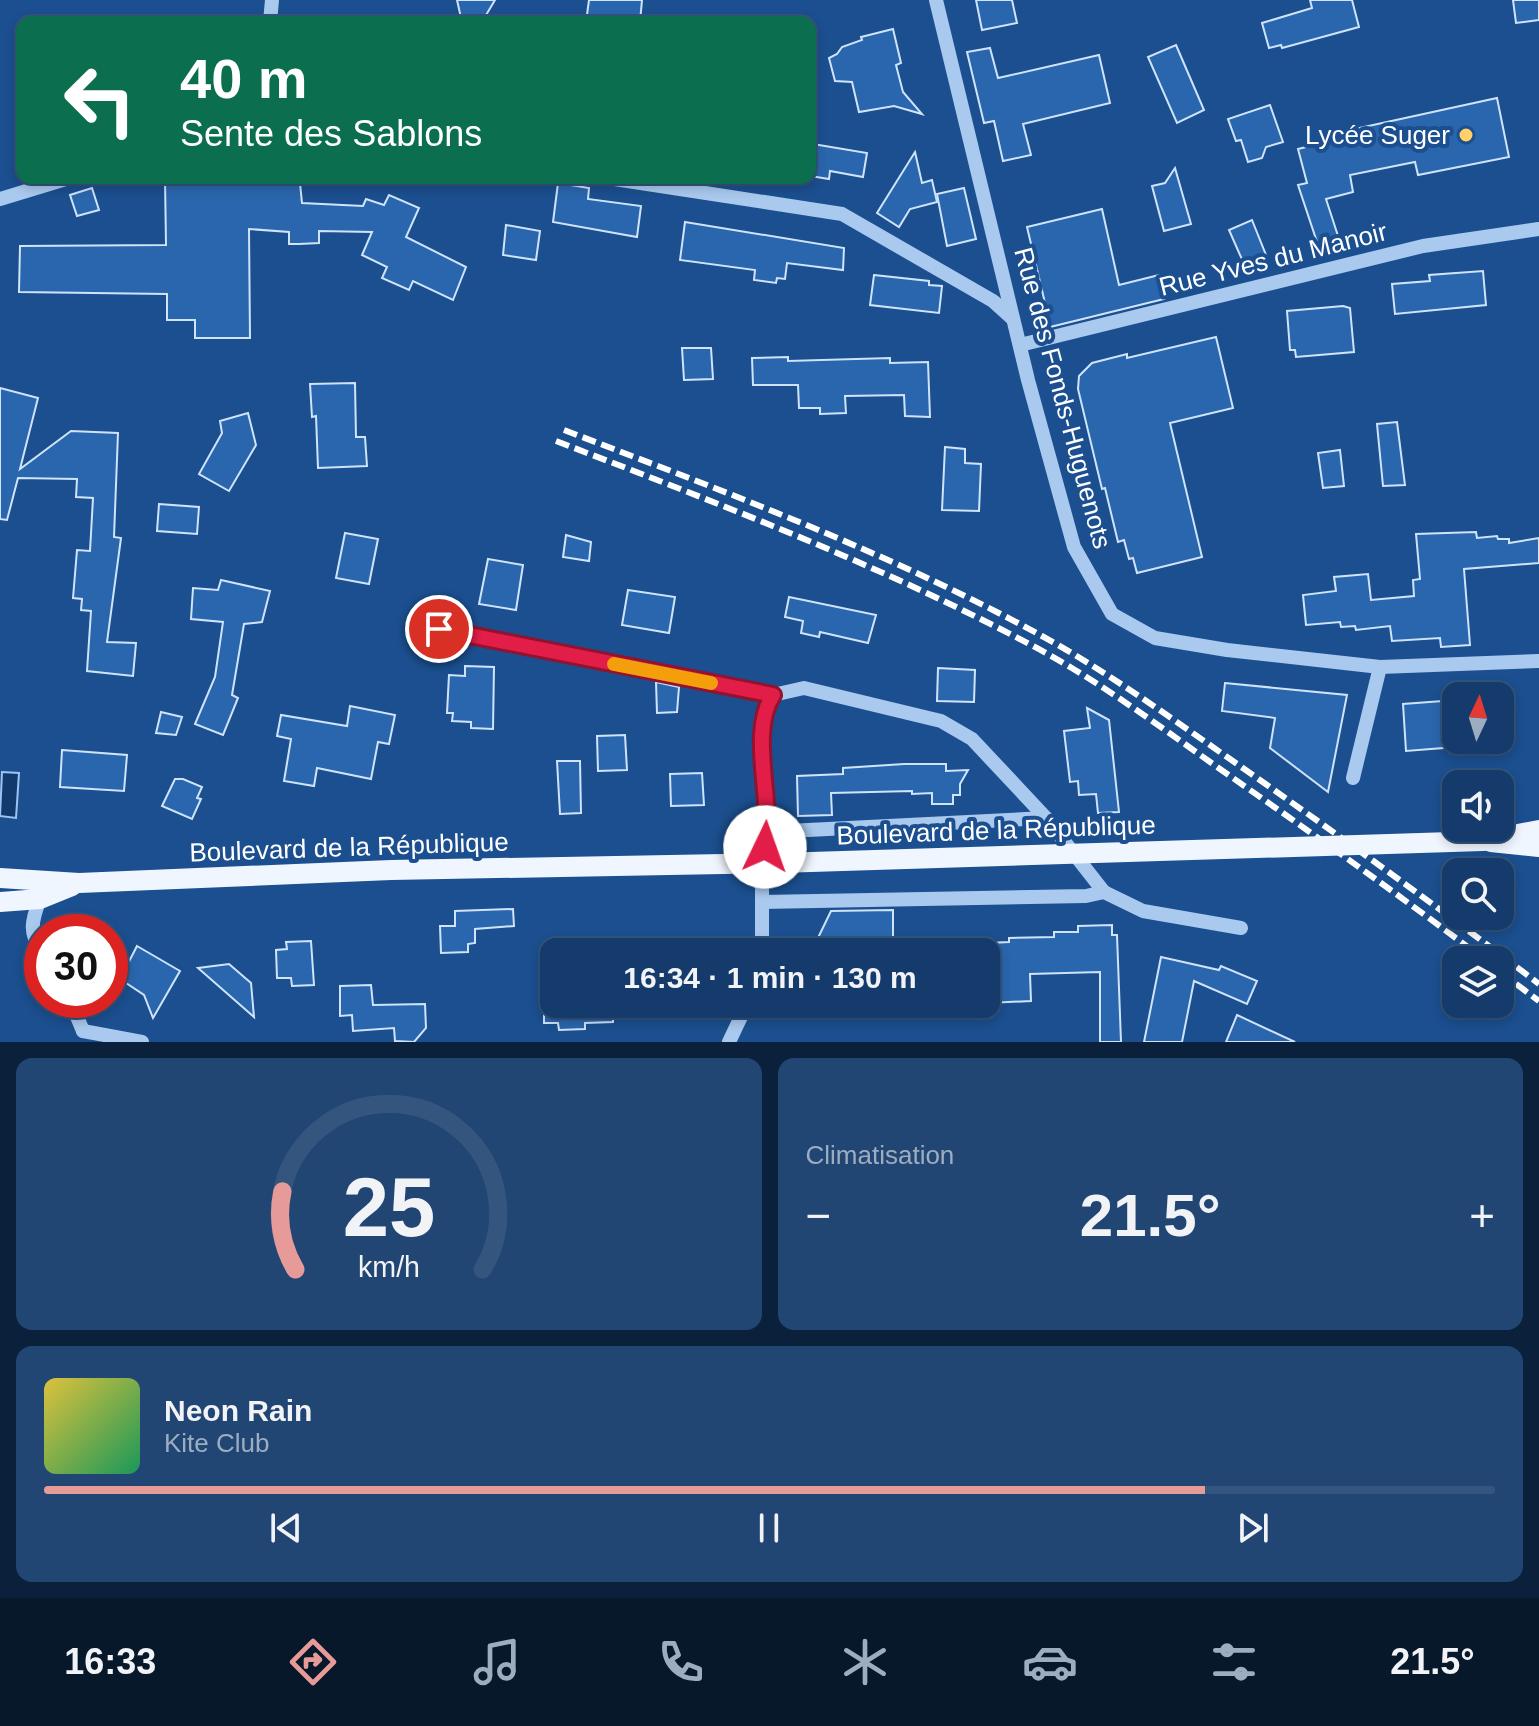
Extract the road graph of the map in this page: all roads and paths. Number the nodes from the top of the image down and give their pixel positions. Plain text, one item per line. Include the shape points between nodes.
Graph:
1 (936, 0) edge
2 (49, 184) edge
3 (647, 184) edge
4 (0, 199) edge
5 (1539, 229) edge
6 (1014, 319) junction
7 (1020, 345) junction
8 (439, 629) dead end
9 (1539, 661) edge
10 (1380, 667) junction
11 (773, 695) junction
12 (1353, 778) dead end
13 (1046, 818) junction
14 (1539, 830) edge
15 (768, 832) junction
16 (1514, 835) edge
17 (1451, 842) edge
18 (1492, 842) edge
19 (1539, 847) edge
20 (771, 863) junction
21 (0, 878) edge
22 (79, 883) junction
23 (1104, 892) junction
24 (40, 899) junction
25 (0, 902) edge
26 (762, 902) junction
27 (34, 914) edge
28 (1241, 928) dead end
29 (762, 938) edge
30 (740, 1018) edge
31 (80, 1037) edge
32 (142, 1042) edge
33 (729, 1042) edge

1 - 6 street, Rue des Fonds-Huguenots
2 - 4 street
3 - 6 street via 842,214 993,301
5 - 7 street, Rue Yves du Manoir via 1423,246
6 - 7 street, Rue des Fonds-Huguenots
7 - 10 street, Rue des Fonds-Huguenots via 1074,547 1112,614 1155,638
8 - 11 street
9 - 10 street, Rue des Fonds-Huguenots
10 - 12 street
11 - 13 street via 804,688 941,721 972,739
11 - 15 street via 762,725
13 - 15 street
13 - 23 street
14 - 16 main road, Boulevard de la République
15 - 20 street
17 - 20 main road, Boulevard de la République, bridge
18 - 19 main road, Boulevard de la République
20 - 22 main road, Boulevard de la République
20 - 26 street
21 - 22 main road, Boulevard de la République
22 - 24 main road, Boulevard de la République
23 - 26 street
23 - 28 street via 1143,911
24 - 25 main road, Boulevard de la République
24 - 27 street
26 - 29 street
30 - 33 street
31 - 32 street

